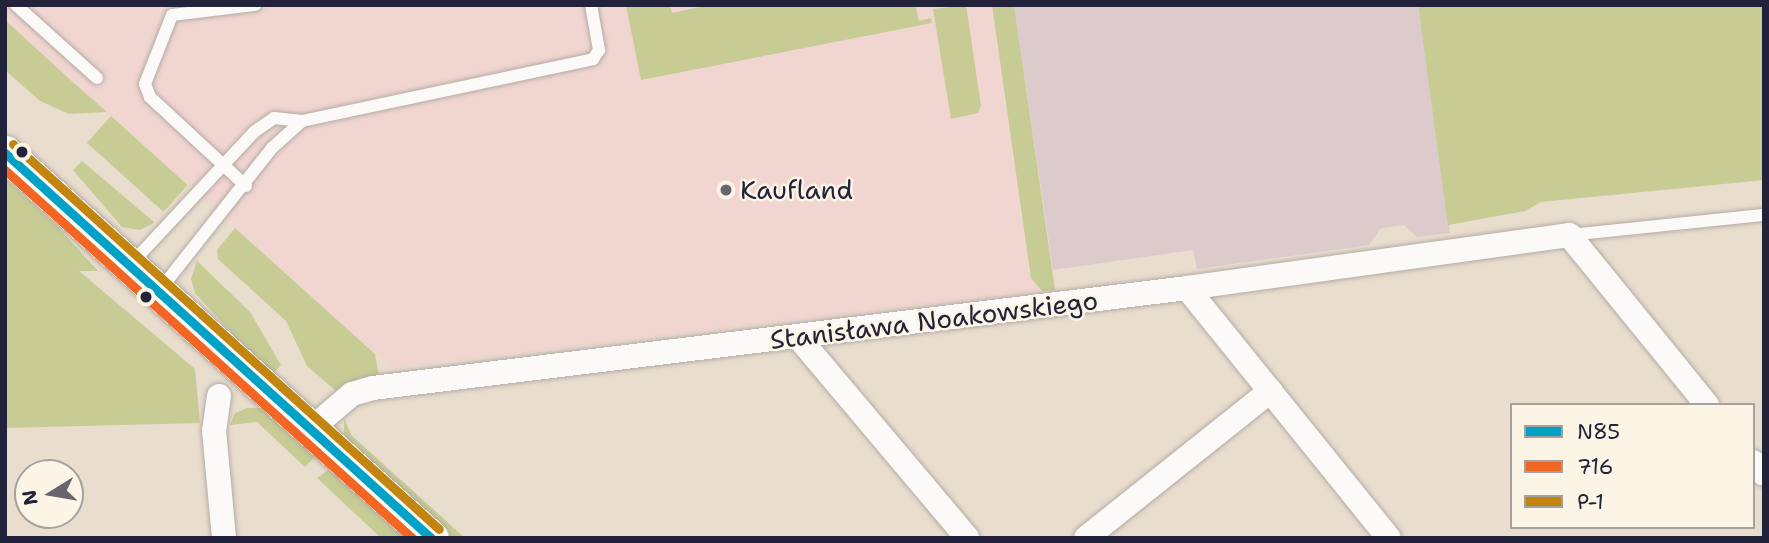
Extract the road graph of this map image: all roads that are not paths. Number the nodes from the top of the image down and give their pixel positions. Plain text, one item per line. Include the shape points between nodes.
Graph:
1 (16, 5) edge
2 (255, 5) edge
3 (591, 5) edge
4 (97, 78) dead end
5 (302, 121) junction
6 (5, 153) edge
7 (223, 165) junction
8 (246, 186) junction
9 (1764, 215) edge
10 (1569, 235) junction
11 (130, 264) junction
12 (1187, 288) junction
13 (159, 290) junction
14 (798, 337) junction
15 (1270, 391) junction
16 (219, 396) dead end
17 (1705, 403) edge
18 (311, 429) junction
19 (224, 538) edge
20 (431, 538) edge
21 (967, 538) edge
22 (1086, 538) edge
23 (1389, 538) edge

1 - 4 lane
2 - 7 lane via 172,15 146,76 150,97
3 - 5 lane via 599,50 593,59
5 - 7 lane via 274,118
5 - 8 lane via 272,148
6 - 11 street
7 - 8 lane
7 - 11 lane
8 - 13 lane
9 - 10 lane
10 - 12 street, Stanisława Noakowskiego
10 - 17 street
11 - 13 street
12 - 14 street, Stanisława Noakowskiego
12 - 15 street
13 - 18 street
14 - 18 street, Stanisława Noakowskiego via 373,388 352,394
14 - 21 street
15 - 22 street
15 - 23 street
16 - 19 street via 214,430
18 - 20 street

